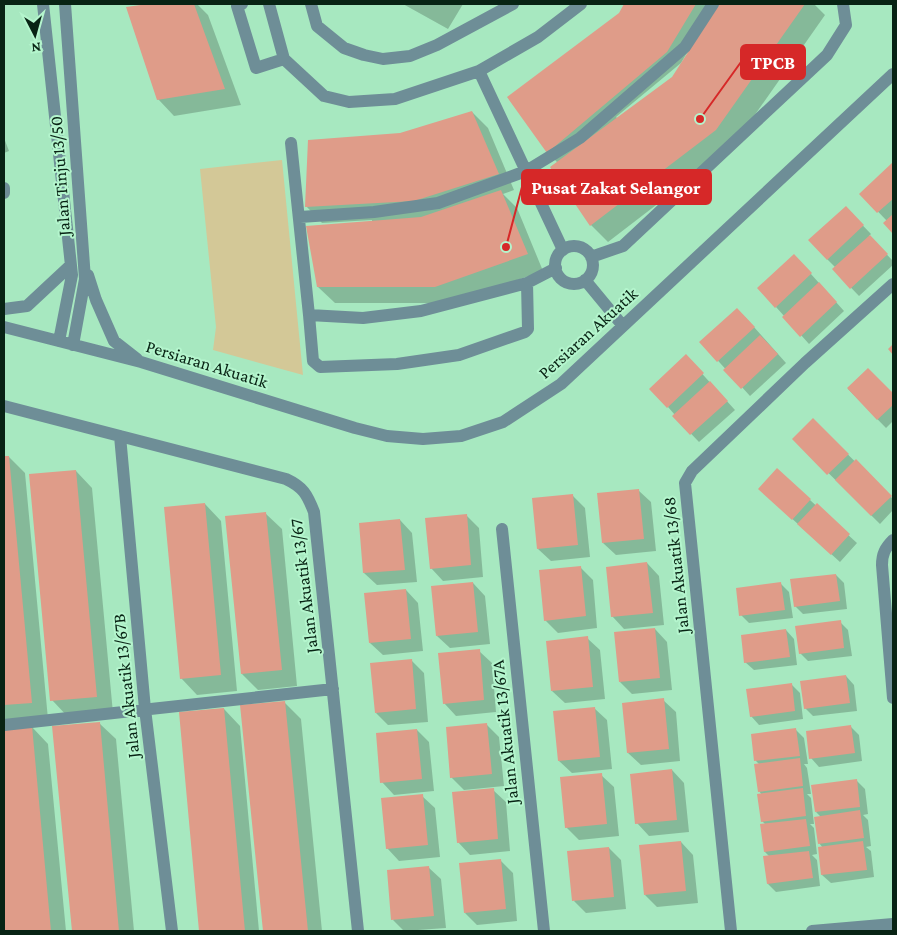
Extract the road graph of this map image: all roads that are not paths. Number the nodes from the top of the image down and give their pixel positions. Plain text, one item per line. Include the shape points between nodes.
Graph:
1 (43, 4) edge
2 (65, 4) edge
3 (242, 4) edge
4 (269, 4) edge
5 (311, 4) edge
6 (513, 4) edge
7 (580, 4) edge
8 (713, 4) edge
9 (843, 4) edge
10 (284, 59) junction
11 (479, 71) junction
12 (893, 74) edge
13 (291, 143) dead end
14 (526, 171) junction
15 (4, 188) edge
16 (4, 192) edge
17 (300, 216) junction
18 (563, 250) junction
19 (591, 256) junction
20 (71, 265) junction
21 (84, 265) junction
22 (556, 268) junction
23 (585, 280) junction
24 (527, 283) junction
25 (893, 284) edge
26 (4, 310) edge
27 (310, 315) junction
28 (4, 326) edge
29 (623, 326) junction
30 (59, 341) junction
31 (73, 345) junction
32 (141, 362) junction
33 (4, 406) edge
34 (120, 436) junction
35 (502, 529) dead end
36 (893, 540) edge
37 (333, 689) junction
38 (893, 698) edge
39 (145, 709) junction
40 (4, 725) edge
41 (893, 924) edge
42 (172, 931) edge
43 (358, 931) edge
44 (544, 931) edge
45 (731, 931) edge
46 (812, 931) edge

1 - 20 street, Jalan Tinju 13/50
2 - 21 street, Jalan Tinju 13/50
3 - 10 street via 236,6 256,68
4 - 10 street
5 - 6 street via 317,26 344,48 383,60 410,56 437,45
7 - 11 street via 538,38
8 - 14 street via 685,47 580,138
9 - 19 street via 846,25 826,55 623,246
10 - 11 street via 324,96 349,102 395,100
11 - 14 street
12 - 29 street, Persiaran Akuatik
13 - 17 street
14 - 17 street via 438,203 374,212
14 - 18 street
15 - 16 street
17 - 27 street
18 - 19 street via 576,246
18 - 22 street via 557,258
19 - 23 street via 592,270
20 - 26 street via 27,306
20 - 30 street, Jalan Tinju 13/50 via 71,285
21 - 31 street, Jalan Tinju 13/50 via 84,287
21 - 32 street via 114,341
22 - 23 street via 561,279 567,282
22 - 24 street
23 - 29 street
24 - 27 street via 421,312 363,318
24 - 27 street via 528,329 525,332 458,355 397,364 316,365 313,361
25 - 45 street, Jalan Akuatik 13/68 via 692,470 685,484
28 - 30 street, Persiaran Akuatik
29 - 32 street, Persiaran Akuatik via 562,384 503,422 461,436 423,439 387,436 355,428
30 - 31 street, Persiaran Akuatik
31 - 32 street, Persiaran Akuatik
33 - 34 street, Jalan Akuatik 13/67
34 - 37 street, Jalan Akuatik 13/67 via 299,485 314,512
34 - 39 street, Jalan Akuatik 13/67B
35 - 44 street, Jalan Akuatik 13/67A
36 - 38 street via 882,555
37 - 39 street
37 - 43 street, Jalan Akuatik 13/67
39 - 40 street
39 - 42 street, Jalan Akuatik 13/67B
41 - 46 street

